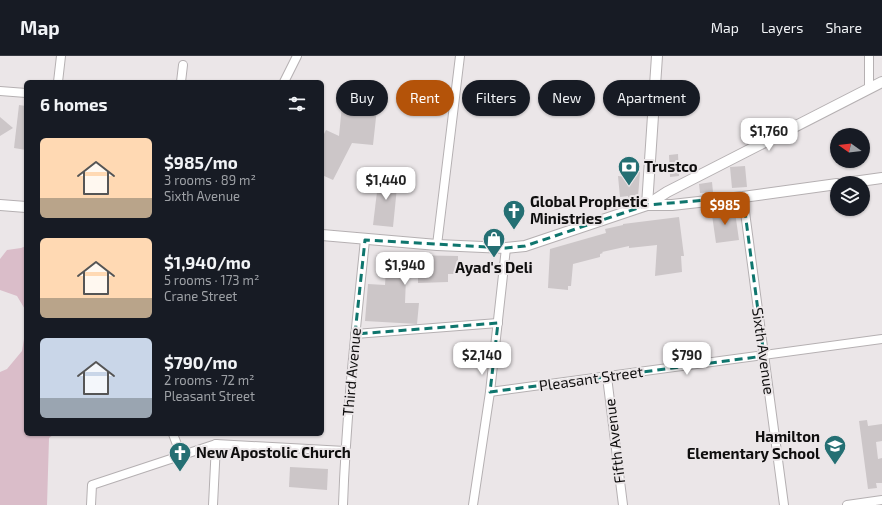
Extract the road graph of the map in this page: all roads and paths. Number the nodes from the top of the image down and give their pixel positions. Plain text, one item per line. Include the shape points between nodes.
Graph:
1 (61, 56) edge
2 (297, 56) edge
3 (460, 56) edge
4 (657, 56) edge
5 (869, 56) edge
6 (183, 65) dead end
7 (58, 80) edge
8 (181, 80) edge
9 (285, 80) edge
10 (882, 82) edge
11 (869, 88) junction
12 (0, 91) edge
13 (24, 93) edge
14 (882, 178) edge
15 (870, 180) edge
16 (830, 185) edge
17 (743, 197) junction
18 (0, 205) edge
19 (647, 206) junction
20 (24, 207) edge
21 (324, 235) edge
22 (365, 240) junction
23 (437, 245) junction
24 (506, 248) junction
25 (498, 323) junction
26 (355, 334) junction
27 (882, 339) edge
28 (764, 356) junction
29 (607, 377) junction
30 (490, 392) junction
31 (174, 436) edge
32 (216, 444) junction
33 (345, 451) junction
34 (181, 455) junction
35 (882, 500) edge
36 (91, 505) edge
37 (213, 505) edge
38 (343, 505) edge
39 (473, 505) edge
40 (623, 505) edge
41 (784, 505) edge
42 (847, 505) edge

1 - 7 street
2 - 9 street
3 - 23 street
4 - 19 street
5 - 11 street
6 - 8 street
10 - 11 street
11 - 19 street via 667,192
12 - 13 street
14 - 15 street
16 - 17 street
17 - 19 street
17 - 28 street, Sixth Avenue
18 - 20 street
19 - 24 street via 525,246
21 - 22 street
22 - 23 street
22 - 26 street, Third Avenue
23 - 24 street
24 - 25 street
25 - 26 street
25 - 30 street
26 - 33 street, Third Avenue
27 - 28 street, Pleasant Street
28 - 29 street, Pleasant Street
28 - 41 street, Sixth Avenue
29 - 30 street, Pleasant Street
29 - 40 street, Fifth Avenue
30 - 39 street
31 - 34 street
32 - 33 street
32 - 34 street
32 - 37 street
33 - 38 street, Third Avenue
34 - 36 street via 92,485
35 - 42 street

